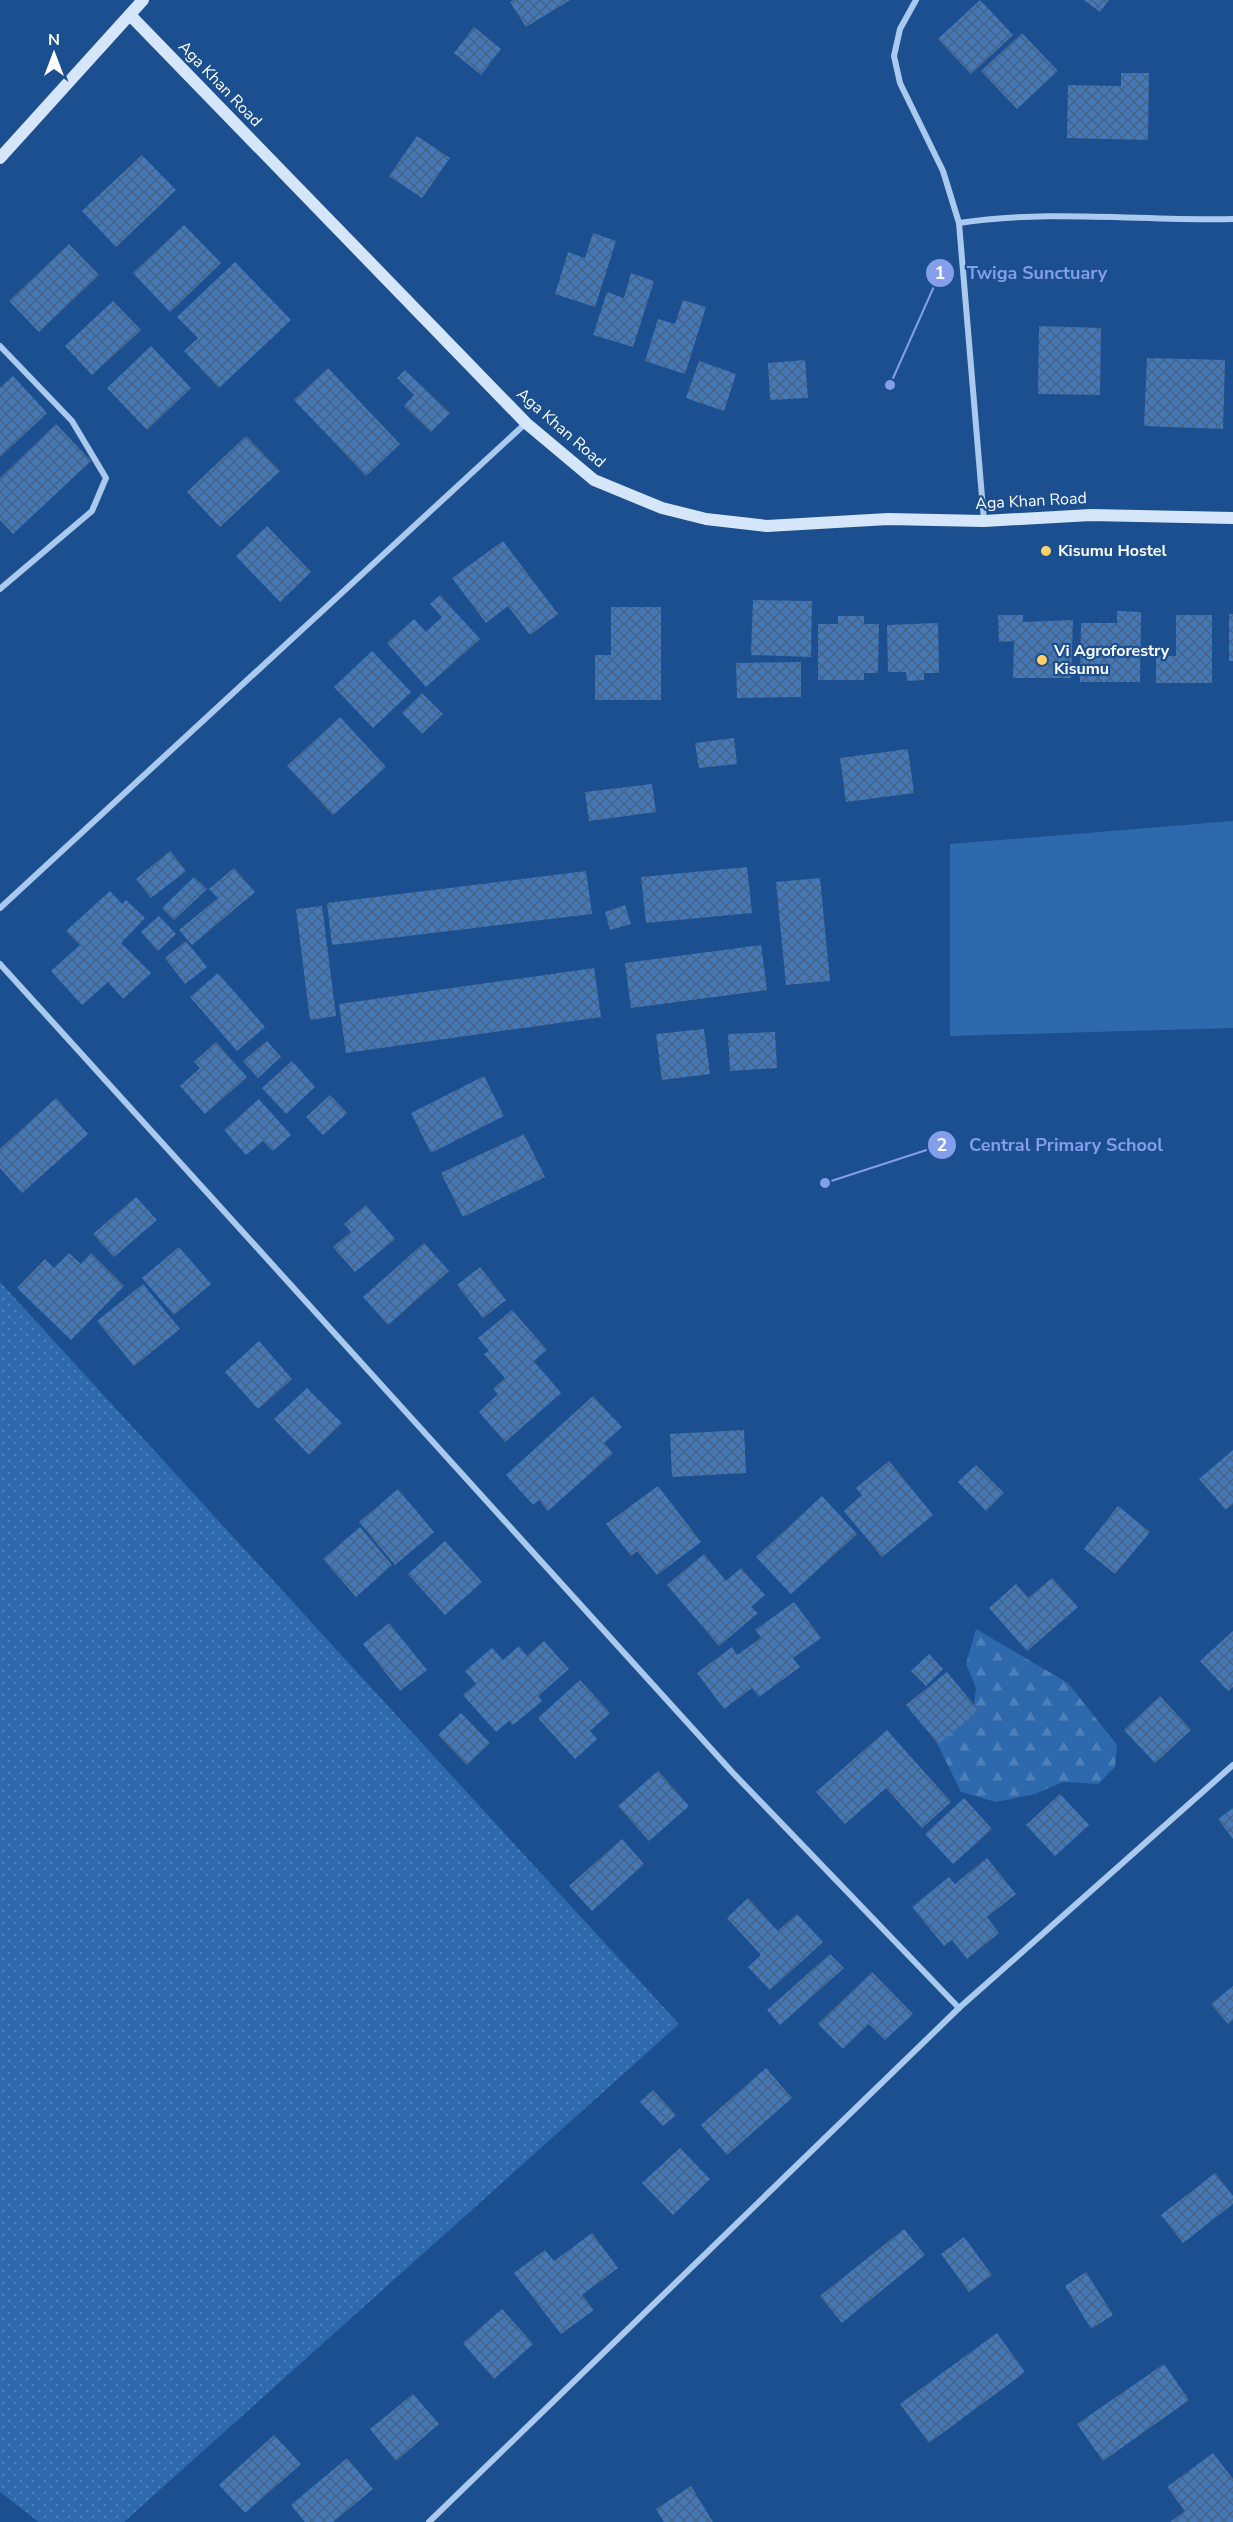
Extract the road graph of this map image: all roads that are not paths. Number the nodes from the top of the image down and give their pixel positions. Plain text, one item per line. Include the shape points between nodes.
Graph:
1 (143, 0) edge
2 (916, 0) edge
3 (130, 15) junction
4 (1, 155) edge
5 (1233, 219) edge
6 (960, 223) junction
7 (0, 346) edge
8 (526, 423) junction
9 (1233, 518) edge
10 (984, 521) junction
11 (0, 589) edge
12 (0, 908) edge
13 (0, 964) edge
14 (1233, 1765) edge
15 (959, 2008) junction
16 (429, 2522) edge

1 - 3 street
2 - 6 street via 900,29 894,56 900,83 943,171
3 - 4 street
3 - 8 street, Aga Khan Road
5 - 6 street via 1020,216
6 - 10 street
7 - 11 street via 72,421 106,478 92,511
8 - 10 street, Aga Khan Road via 594,480 662,508 706,519 767,526 888,519
8 - 12 street
9 - 10 street, Aga Khan Road via 1091,514
13 - 15 street via 733,1773
14 - 15 street
15 - 16 street

